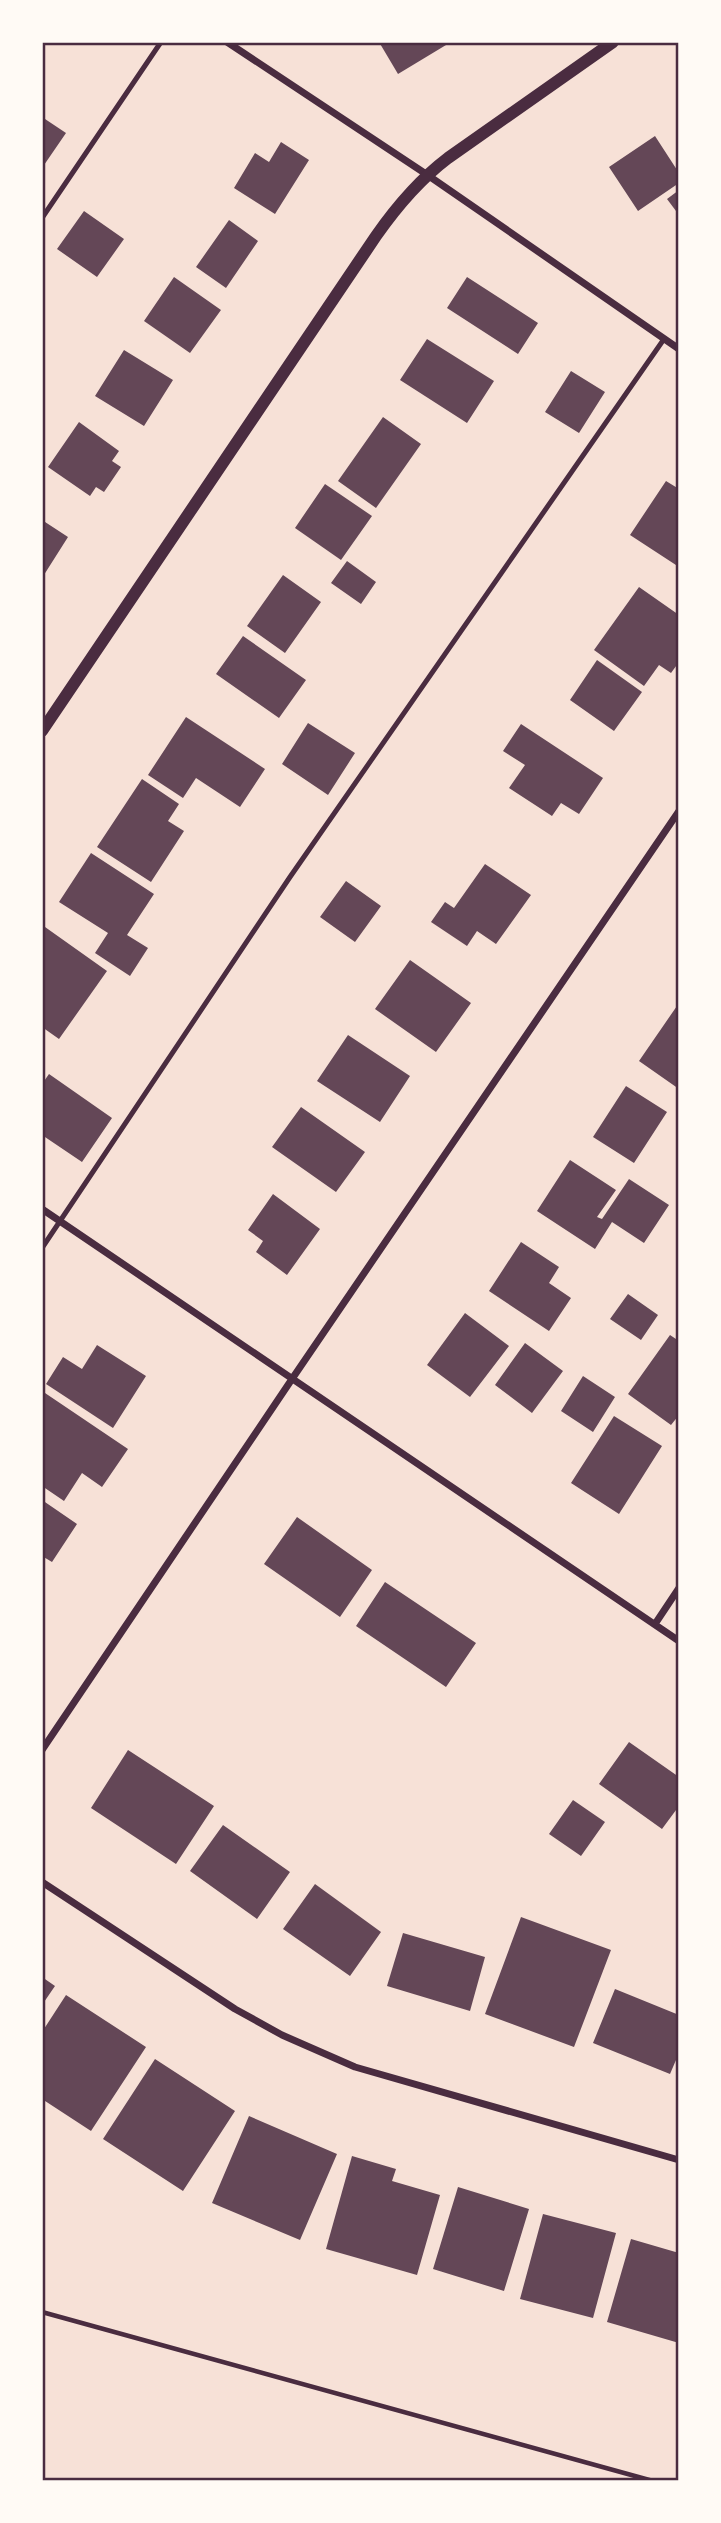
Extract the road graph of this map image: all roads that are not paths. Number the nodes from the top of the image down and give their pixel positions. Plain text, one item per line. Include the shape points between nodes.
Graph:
1 (161, 42) edge
2 (227, 42) edge
3 (613, 42) edge
4 (426, 174) junction
5 (42, 218) edge
6 (664, 339) junction
7 (679, 349) edge
8 (42, 731) edge
9 (679, 811) edge
10 (42, 1209) edge
11 (60, 1222) junction
12 (42, 1248) edge
13 (292, 1379) junction
14 (679, 1588) edge
15 (655, 1624) junction
16 (679, 1641) edge
17 (42, 1750) edge
18 (42, 1882) edge
19 (679, 2160) edge

1 - 5 lane
2 - 4 street
3 - 4 street
4 - 6 street
4 - 8 street via 376,236
6 - 7 street
6 - 11 lane via 290,877
9 - 13 street
10 - 11 street
11 - 12 lane
11 - 13 street
13 - 15 street
13 - 17 street
14 - 15 street
15 - 16 street
18 - 19 street via 235,2009 355,2067

